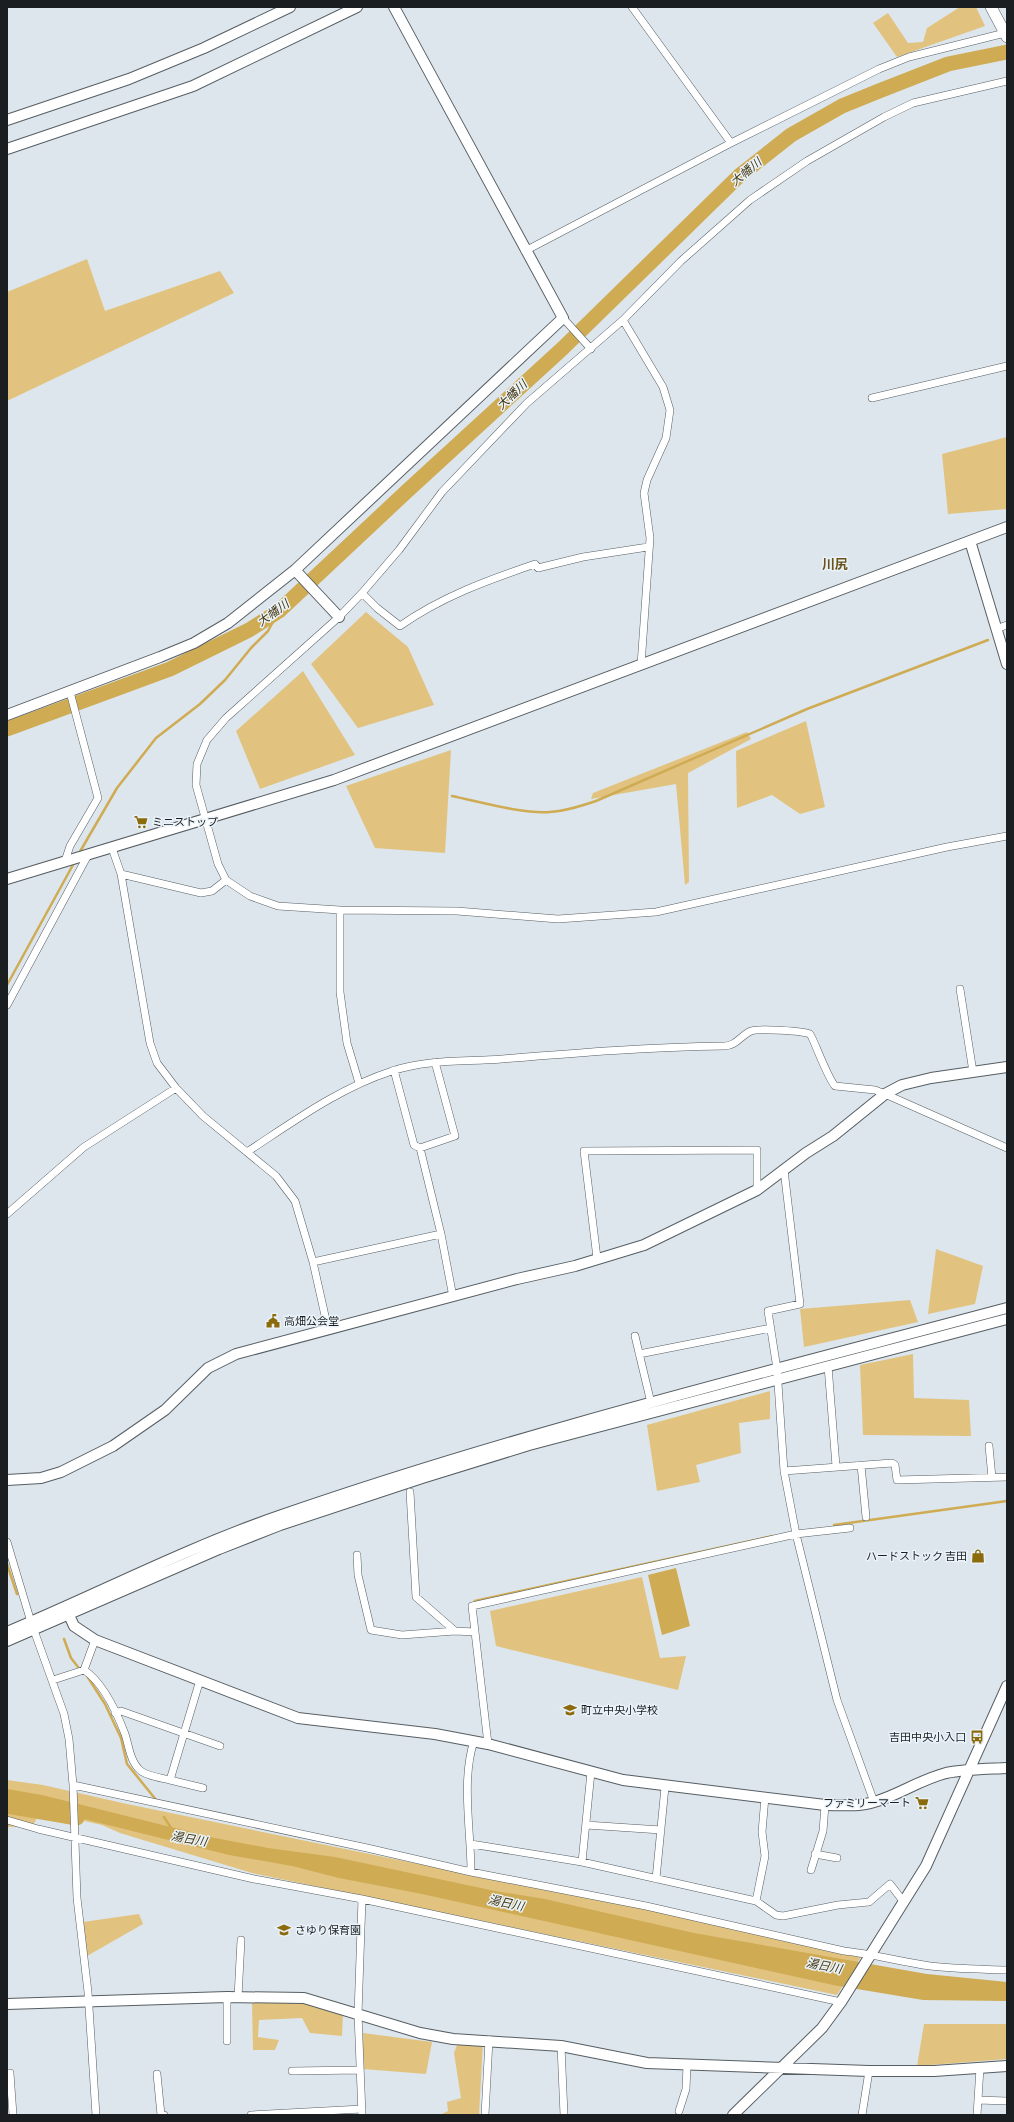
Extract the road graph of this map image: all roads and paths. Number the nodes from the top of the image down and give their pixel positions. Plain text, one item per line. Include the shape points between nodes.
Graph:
1 (290, 7) edge
2 (357, 7) edge
3 (394, 7) edge
4 (632, 7) edge
5 (991, 7) edge
6 (1006, 35) edge
7 (1007, 81) edge
8 (7, 120) edge
9 (731, 143) junction
10 (7, 149) edge
11 (525, 251) junction
12 (562, 318) junction
13 (623, 320) junction
14 (591, 349) junction
15 (1007, 366) edge
16 (872, 398) dead end
17 (1007, 527) edge
18 (970, 541) junction
19 (648, 547) junction
20 (295, 570) junction
21 (362, 593) junction
22 (339, 617) junction
23 (1007, 625) edge
24 (996, 629) junction
25 (1007, 664) edge
26 (641, 665) junction
27 (70, 692) junction
28 (7, 715) edge
29 (205, 820) junction
30 (1007, 836) edge
31 (112, 848) junction
32 (85, 856) junction
33 (68, 860) junction
34 (121, 874) junction
35 (7, 879) edge
36 (226, 880) junction
37 (340, 910) junction
38 (960, 989) dead end
39 (7, 1005) edge
40 (435, 1062) junction
41 (1007, 1067) edge
42 (394, 1070) junction
43 (973, 1072) junction
44 (359, 1083) junction
45 (176, 1088) junction
46 (885, 1094) junction
47 (420, 1148) junction
48 (1007, 1148) edge
49 (247, 1152) junction
50 (784, 1170) junction
51 (757, 1190) junction
52 (7, 1214) edge
53 (441, 1234) junction
54 (597, 1258) junction
55 (313, 1262) junction
56 (453, 1297) junction
57 (1007, 1308) edge
58 (1007, 1319) edge
59 (771, 1328) junction
60 (328, 1329) junction
61 (635, 1336) dead end
62 (639, 1354) junction
63 (828, 1366) junction
64 (777, 1369) junction
65 (778, 1380) junction
66 (651, 1403) junction
67 (989, 1446) dead end
68 (861, 1465) junction
69 (836, 1466) junction
70 (784, 1471) junction
71 (1007, 1477) edge
72 (992, 1478) junction
73 (7, 1480) edge
74 (410, 1492) dead end
75 (866, 1517) dead end
76 (850, 1528) dead end
77 (796, 1534) junction
78 (7, 1542) edge
79 (357, 1555) dead end
80 (69, 1615) junction
81 (33, 1626) junction
82 (455, 1631) junction
83 (7, 1632) edge
84 (475, 1632) junction
85 (95, 1640) junction
86 (7, 1641) edge
87 (84, 1670) junction
88 (53, 1680) junction
89 (200, 1680) junction
90 (1007, 1686) edge
91 (115, 1713) junction
92 (183, 1734) junction
93 (474, 1741) junction
94 (488, 1744) junction
95 (220, 1746) dead end
96 (1007, 1768) edge
97 (969, 1770) junction
98 (591, 1772) junction
99 (170, 1780) junction
100 (73, 1786) junction
101 (665, 1787) junction
102 (203, 1788) dead end
103 (765, 1797) junction
104 (874, 1802) junction
105 (825, 1805) junction
106 (7, 1820) edge
107 (586, 1826) junction
108 (660, 1830) junction
109 (74, 1836) junction
110 (471, 1844) junction
111 (815, 1854) junction
112 (836, 1858) dead end
113 (582, 1862) junction
114 (812, 1870) dead end
115 (471, 1872) junction
116 (656, 1880) junction
117 (362, 1899) junction
118 (756, 1901) junction
119 (903, 1901) junction
120 (241, 1940) dead end
121 (870, 1953) junction
122 (1007, 1970) edge
123 (227, 1997) junction
124 (238, 1998) junction
125 (843, 1999) junction
126 (89, 2000) junction
127 (7, 2004) edge
128 (358, 2014) junction
129 (489, 2040) junction
130 (227, 2041) dead end
131 (561, 2046) junction
132 (686, 2065) junction
133 (1007, 2066) edge
134 (780, 2068) junction
135 (980, 2068) junction
136 (360, 2070) junction
137 (292, 2071) dead end
138 (869, 2071) junction
139 (7, 2073) edge
140 (157, 2074) dead end
141 (978, 2100) junction
142 (1007, 2101) edge
143 (679, 2111) dead end
144 (362, 2112) edge
145 (13, 2115) edge
146 (96, 2115) edge
147 (164, 2115) edge
148 (251, 2115) edge
149 (486, 2115) edge
150 (564, 2115) edge
151 (733, 2115) edge
152 (862, 2115) edge
153 (977, 2115) edge

1 - 8 street via 204,48 128,79
2 - 10 street via 193,86
3 - 11 street
4 - 9 street
5 - 6 main road
6 - 9 street via 909,57 879,69
7 - 13 street via 913,103 807,161 750,200 681,261
9 - 11 street
11 - 12 street
12 - 14 street
12 - 20 street
13 - 14 street
13 - 19 street via 663,387 670,410 666,438 646,480 644,493 650,538
14 - 21 street via 527,403 469,462
15 - 16 street
17 - 18 street
18 - 24 street
18 - 26 street
19 - 21 street via 583,557 538,568 535,564 479,584 424,609 400,626
19 - 26 street
20 - 22 street
20 - 27 street via 228,623 194,642
21 - 22 street
22 - 29 street via 226,718 207,740 197,764 196,785
23 - 24 street
24 - 25 street
26 - 29 street via 334,780
27 - 28 street
27 - 33 street via 98,798 70,846
29 - 31 street
29 - 36 street via 218,864
30 - 37 street via 656,912 558,919 457,911
31 - 32 street
31 - 34 street
32 - 33 street
32 - 39 street
33 - 35 street
34 - 36 street via 200,893 212,891
34 - 45 street via 150,1043 157,1063
36 - 37 street via 250,896 278,906
37 - 44 street via 340,992 347,1043
38 - 43 street
40 - 42 street
40 - 46 street via 653,1047 731,1046 752,1031 774,1030 809,1033 814,1037 820,1059 835,1086 875,1090
40 - 47 street via 455,1136
41 - 43 street
42 - 44 street
42 - 47 street via 414,1145
43 - 46 street via 902,1085
44 - 49 street
45 - 49 street via 203,1116
45 - 52 street via 84,1147
46 - 48 street
46 - 50 street via 833,1136
47 - 53 street
49 - 55 street via 276,1176 295,1201
50 - 51 street
50 - 59 street via 800,1304 768,1311
51 - 54 street via 644,1245
51 - 54 street via 757,1150 584,1151
53 - 55 street
53 - 56 street
54 - 56 street
55 - 60 street
56 - 60 street
57 - 64 street
58 - 63 street
59 - 62 street
59 - 64 street
60 - 73 street via 236,1354 208,1368 165,1410 113,1446 61,1472 41,1478
61 - 62 street
62 - 66 street
63 - 65 street
63 - 69 street
64 - 65 street
64 - 66 street
65 - 70 street
65 - 80 street via 528,1445 414,1480 260,1533
66 - 81 street via 529,1436 278,1516 212,1542
67 - 72 street
68 - 69 street
68 - 72 street via 892,1462 896,1465 898,1480
68 - 75 street
69 - 70 street
70 - 77 street
71 - 72 street
74 - 82 street via 416,1597
76 - 77 street
77 - 84 street via 472,1606
77 - 104 street via 837,1700
78 - 81 street
79 - 82 street via 358,1575 371,1630 402,1635
80 - 81 street
80 - 85 street via 74,1626
81 - 83 street
81 - 86 street
81 - 88 street
82 - 84 street
84 - 94 street
85 - 87 street
85 - 89 street
87 - 88 street
87 - 91 street via 102,1690
88 - 100 street via 67,1726
89 - 92 street
89 - 93 street via 298,1718
90 - 97 street
91 - 92 street via 121,1711
91 - 99 street via 130,1753 141,1771
92 - 95 street
92 - 99 street
93 - 94 street
93 - 110 street via 470,1755 468,1786
94 - 98 street
96 - 97 street
97 - 104 street via 946,1773 915,1783
97 - 119 street via 926,1866
98 - 101 street
98 - 107 street
99 - 102 street
100 - 109 street
100 - 115 street
101 - 103 street
101 - 108 street
103 - 105 street
103 - 118 street via 762,1832 766,1856
104 - 105 street
105 - 111 street via 824,1831
106 - 109 street
107 - 108 street
107 - 113 street
108 - 116 street
109 - 117 street via 254,1879
109 - 126 street via 77,1898
110 - 113 street
110 - 115 street
111 - 112 street
111 - 114 street
113 - 116 street
115 - 121 street via 646,1906 844,1951
116 - 118 street
117 - 125 street
117 - 128 street
118 - 119 street via 776,1915 783,1916 838,1905 870,1902 890,1884
119 - 121 street
120 - 124 street
121 - 122 street via 892,1960 931,1966
121 - 125 street
123 - 124 street
123 - 126 street
123 - 130 street
124 - 128 street via 304,1998
125 - 134 street via 822,2028
126 - 127 street
126 - 146 street
128 - 129 street via 420,2033 453,2039
128 - 136 street
129 - 131 street
129 - 149 street
131 - 132 street via 647,2063
131 - 150 street
132 - 134 street
132 - 143 street via 686,2089
133 - 135 street
134 - 138 street
134 - 151 street
135 - 138 street
135 - 141 street
136 - 137 street
136 - 144 street
138 - 152 street
139 - 145 street via 10,2073
140 - 147 street via 161,2115
141 - 142 street
141 - 153 street
144 - 148 street

